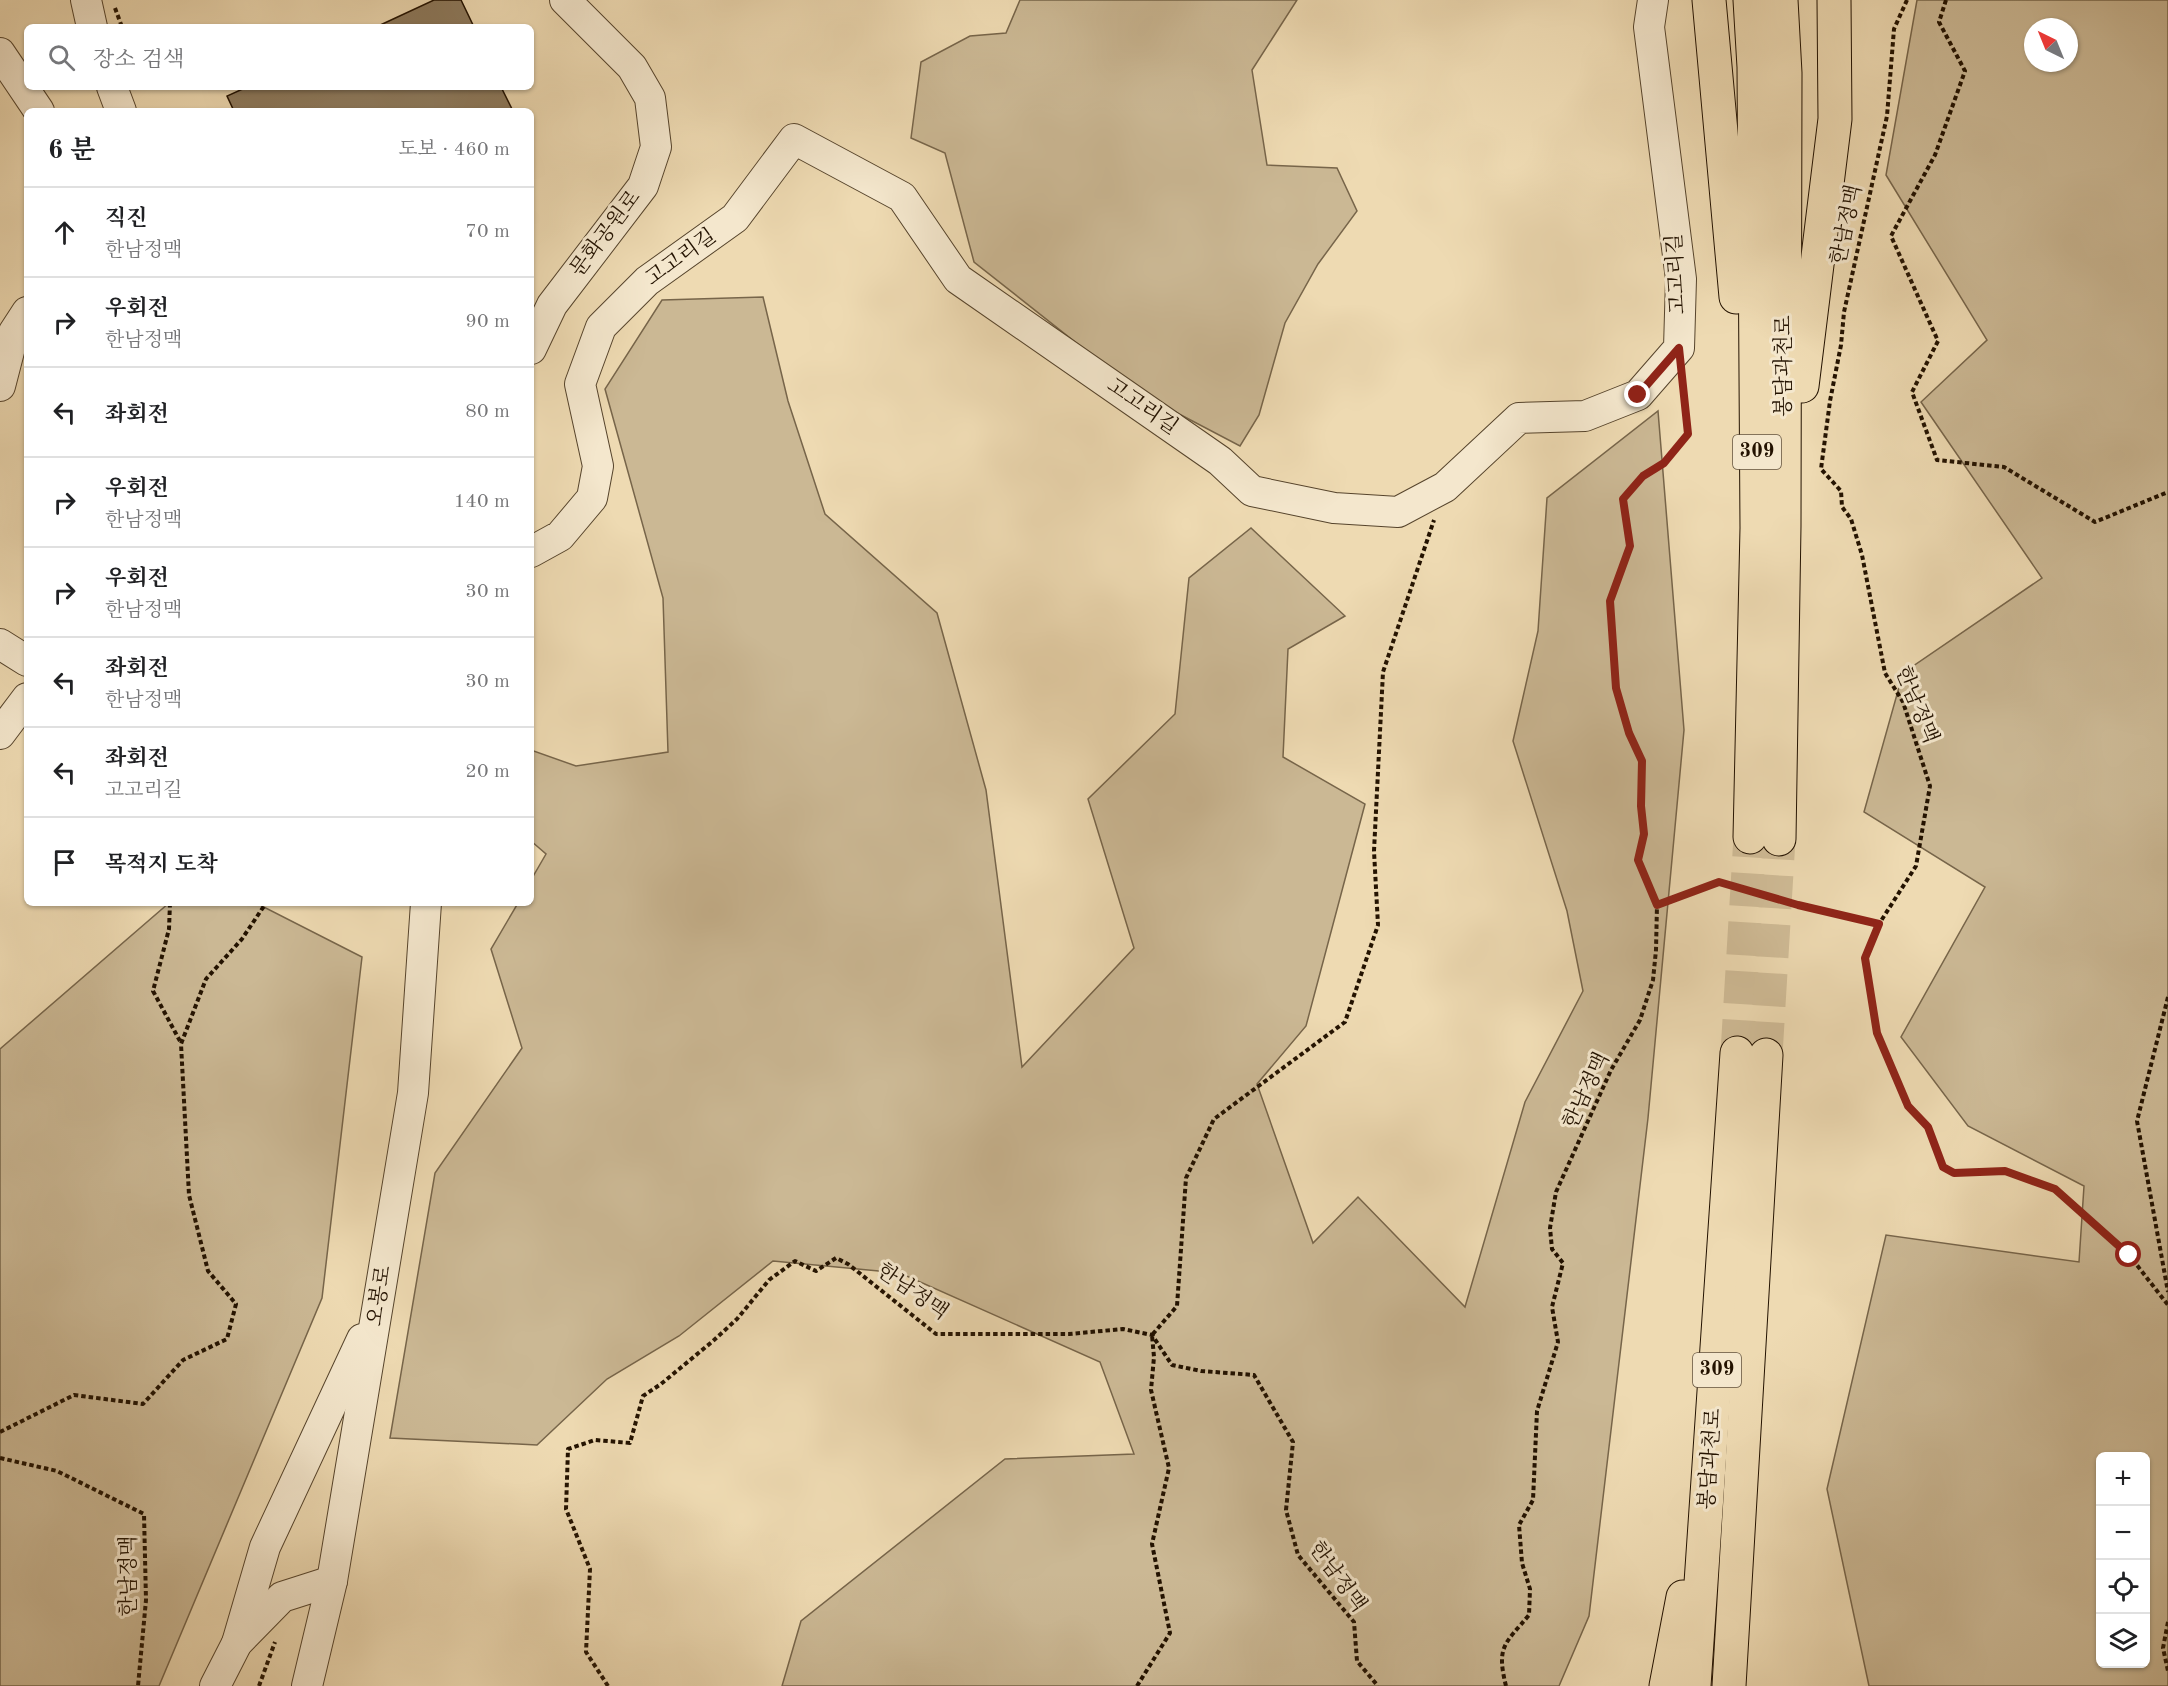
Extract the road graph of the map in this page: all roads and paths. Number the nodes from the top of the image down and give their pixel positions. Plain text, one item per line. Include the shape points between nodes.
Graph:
1 (86, 0) edge
2 (113, 0) edge
3 (564, 0) edge
4 (1653, 0) edge
5 (1709, 0) edge
6 (1750, 0) edge
7 (1781, 0) edge
8 (1834, 0) edge
9 (1907, 0) edge
10 (1946, 0) edge
11 (91, 24) edge
12 (121, 24) edge
13 (0, 53) edge
14 (1770, 70) junction
15 (24, 89) edge
16 (25, 90) edge
17 (113, 90) edge
18 (37, 108) edge
19 (120, 108) edge
20 (24, 317) edge
21 (534, 343) edge
22 (1679, 348) junction
23 (0, 386) edge
24 (1445, 487) junction
25 (2168, 492) edge
26 (1771, 527) junction
27 (534, 550) edge
28 (0, 645) edge
29 (24, 660) edge
30 (24, 702) edge
31 (0, 734) edge
32 (1765, 838) tunnel mouth
33 (1657, 905) junction
34 (170, 906) edge
35 (264, 906) edge
36 (426, 906) edge
37 (1879, 924) junction
38 (2168, 997) edge
39 (181, 1044) junction
40 (2168, 1292) edge
41 (379, 1303) junction
42 (2168, 1305) edge
43 (1152, 1335) junction
44 (0, 1432) edge
45 (1712, 1445) junction
46 (0, 1458) edge
47 (332, 1581) junction
48 (2168, 1622) edge
49 (237, 1643) junction
50 (2168, 1671) edge
51 (138, 1686) edge
52 (215, 1686) edge
53 (307, 1686) edge
54 (608, 1686) edge
55 (1137, 1686) edge
56 (1378, 1686) edge
57 (1506, 1686) edge
58 (1666, 1686) edge
59 (1694, 1686) edge
60 (1729, 1686) edge

1 - 11 street
2 - 12 path
3 - 21 street, 문화공원로 via 632,67 650,98 656,147 643,186 552,305
4 - 22 street, 고고리길 via 1649,27 1681,279
5 - 26 highway
6 - 14 highway, 봉담과천로 / 309
7 - 14 highway, 봉담과천로 / 309
8 - 26 highway via 1835,119
9 - 37 path, 한남정맥 via 1894,29 1887,116 1844,312 1821,469 1841,491 1842,507 1851,519 1863,555 1885,673 1903,702 1930,786 1916,866
10 - 25 path via 1939,22 1965,71 1935,155 1891,236 1938,341 1912,392 1937,460 2004,467 2095,522
13 - 15 street
14 - 26 highway, 봉담과천로 / 309
16 - 18 street
17 - 19 street
20 - 23 street via 14,332
22 - 24 street, 고고리길 via 1638,395 1585,416 1519,418
22 - 33 path, 한남정맥 via 1688,434 1664,463 1643,476 1623,499 1630,546 1610,601 1616,688 1642,761 1644,834 1638,860
24 - 27 street, 고고리길 via 1398,512 1334,508 1252,491 1220,460 958,279 902,197 794,139 735,218 647,281 601,327 580,384 598,466 592,498 560,536
24 - 43 path via 1383,672 1374,851 1378,925 1345,1022 1214,1119 1186,1178 1177,1306
26 - 32 highway, 봉담과천로 / 309
28 - 29 street
30 - 31 street
33 - 37 path via 1719,882
33 - 57 path, 한남정맥 via 1653,980 1640,1020 1611,1070 1556,1192 1550,1228 1552,1249 1563,1263 1552,1307 1558,1342 1537,1411 1533,1500 1519,1525 1522,1563 1530,1589 1530,1615 1503,1646
34 - 39 path via 169,929 153,991
35 - 39 path via 242,939 206,979
36 - 41 street, 오봉로 via 413,1093
37 - 42 path, 한남정맥 via 1865,958 1877,1033 1908,1106 1928,1127 1943,1167 1954,1173 2005,1171 2055,1189 2129,1255
38 - 40 path via 2137,1120
39 - 44 path via 189,1195 208,1271 236,1304 227,1339 183,1360 143,1404 74,1395
41 - 47 street, 오봉로
41 - 49 street via 264,1547
43 - 54 path, 한남정맥 via 1123,1329 1069,1334 936,1334 836,1258 816,1271 795,1261 782,1269 737,1319 643,1396 630,1443 595,1440 568,1449 566,1509 590,1569 586,1652
43 - 55 path via 1151,1390 1168,1468 1152,1544 1170,1633
43 - 56 path, 한남정맥 via 1172,1365 1254,1375 1293,1442 1286,1510 1298,1555 1354,1622 1357,1661
45 - 58 highway
45 - 59 highway, 봉담과천로 / 309
45 - 60 highway, 봉담과천로 / 309 via 1752,1054
46 - 51 path, 한남정맥 via 57,1471 144,1514 146,1600
47 - 49 street via 282,1597
47 - 53 street, 오봉로
48 - 50 path via 2163,1648
49 - 52 street

